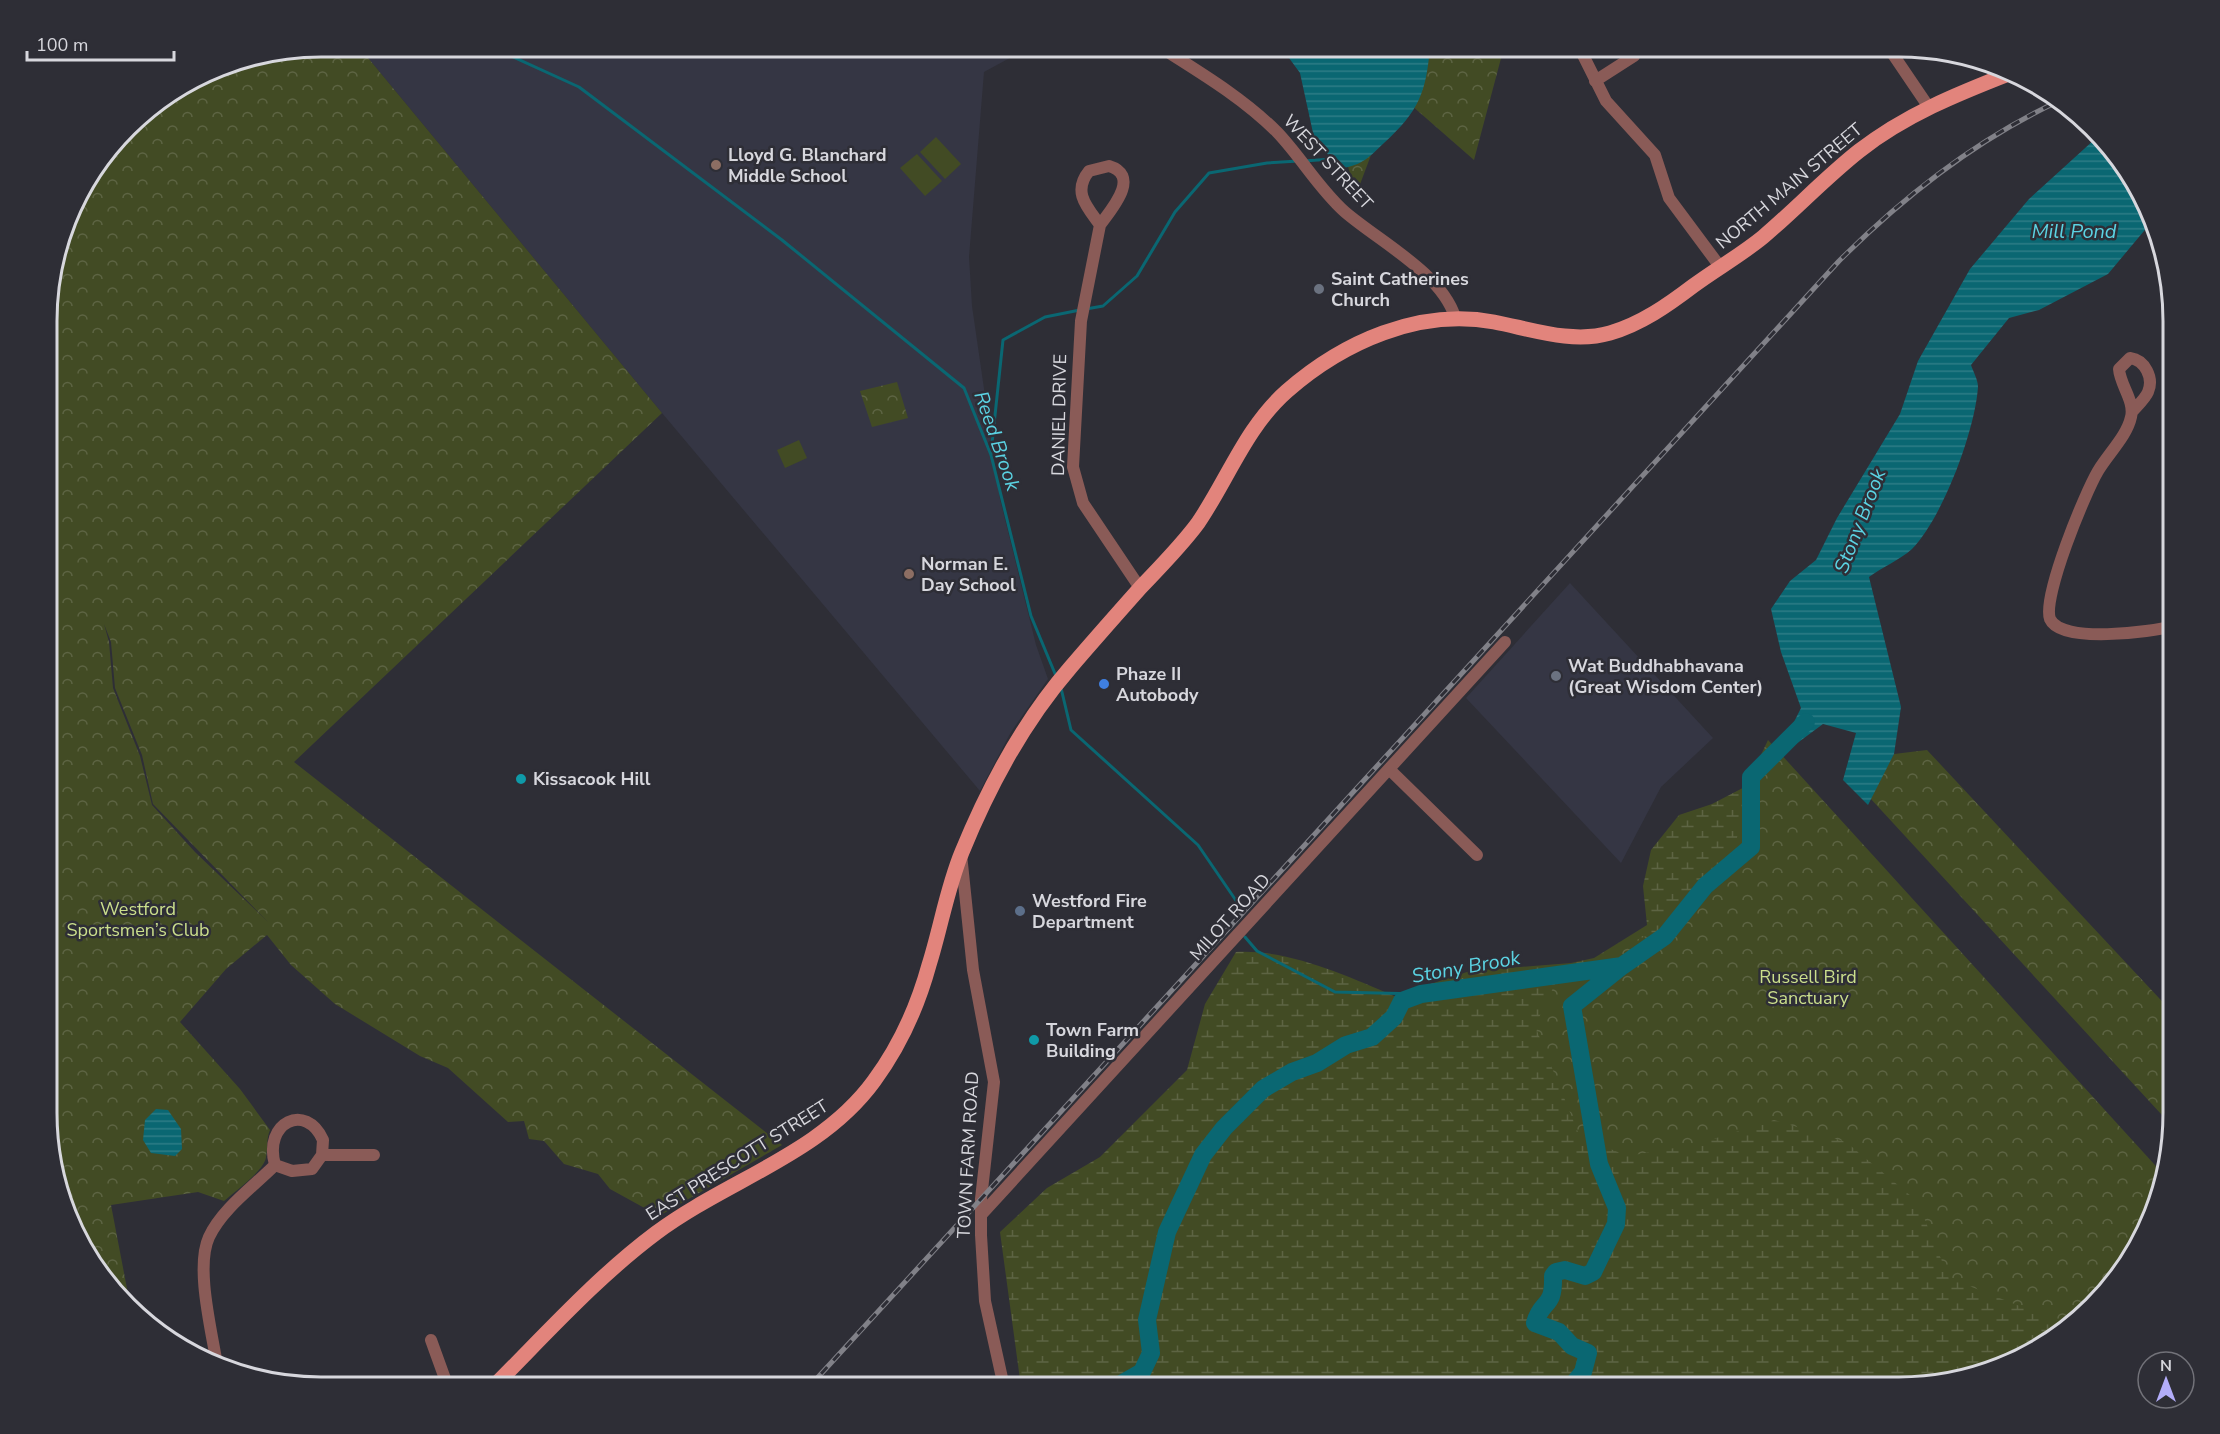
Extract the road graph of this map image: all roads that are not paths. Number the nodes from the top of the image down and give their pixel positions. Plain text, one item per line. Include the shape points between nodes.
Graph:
1 (1177, 57) edge
2 (1584, 57) edge
3 (1632, 57) edge
4 (1895, 57) edge
5 (2000, 77) edge
6 (1595, 81) junction
7 (1928, 106) junction
8 (1100, 225) junction
9 (1720, 268) junction
10 (1455, 317) junction
11 (2132, 412) dead end
12 (1140, 588) junction
13 (2163, 627) edge
14 (1505, 642) dead end
15 (1389, 769) junction
16 (961, 854) junction
17 (1477, 855) dead end
18 (321, 1155) junction
19 (374, 1155) dead end
20 (275, 1166) junction
21 (981, 1215) junction
22 (431, 1340) dead end
23 (216, 1355) edge
24 (444, 1377) edge
25 (504, 1377) edge
26 (1002, 1377) edge

1 - 10 street, WEST STREET via 1228,91 1278,133 1344,211 1445,296
2 - 6 street
3 - 6 street
4 - 7 street
5 - 7 main road, NORTH MAIN STREET
6 - 9 street via 1606,101 1655,155 1669,198
7 - 9 main road, NORTH MAIN STREET via 1858,152 1763,237
8 - 8 street, DANIEL DRIVE via 1081,197 1080,187 1089,171 1109,166 1123,178 1122,194
8 - 12 street, DANIEL DRIVE via 1079,331 1073,466 1083,503
9 - 10 main road, NORTH MAIN STREET via 1674,301 1633,325 1606,335 1581,337
10 - 12 main road, NORTH MAIN STREET via 1415,324 1356,344 1290,388 1257,423 1197,523
11 - 13 street via 2076,517 2049,615 2056,626 2068,632 2131,632
12 - 16 main road, EAST PRESCOTT STREET via 1058,682 1014,746
14 - 15 street, MILOT ROAD
15 - 17 street
15 - 21 street, MILOT ROAD
16 - 21 street, TOWN FARM ROAD via 973,970 994,1082
16 - 25 main road, EAST PRESCOTT STREET via 912,1013 863,1096 843,1118 807,1143 657,1232
18 - 19 street
18 - 20 street via 312,1169 292,1171
18 - 20 street via 320,1132 302,1121 290,1122 280,1127 273,1138
20 - 23 street via 220,1219 208,1238 205,1275
21 - 26 street, TOWN FARM ROAD via 986,1301
22 - 24 street

